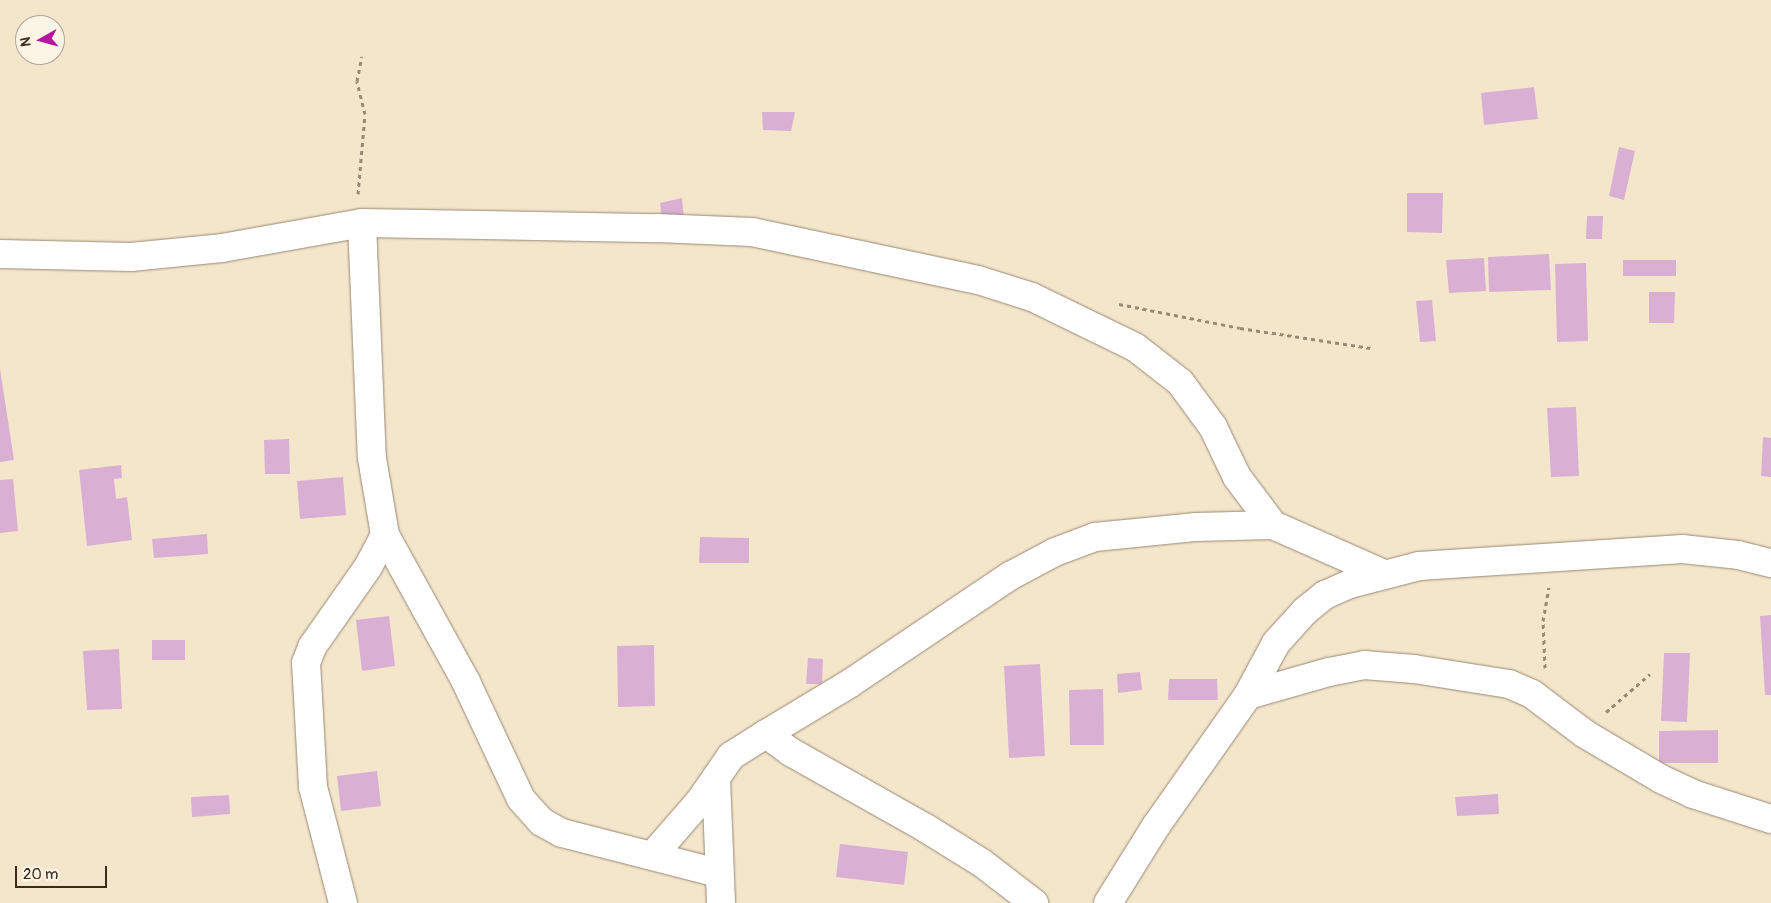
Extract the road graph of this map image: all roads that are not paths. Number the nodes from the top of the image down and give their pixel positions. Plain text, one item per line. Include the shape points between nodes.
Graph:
1 (362, 223) junction
2 (0, 254) edge
3 (1273, 525) junction
4 (385, 535) junction
5 (1771, 563) edge
6 (1384, 574) junction
7 (1248, 696) junction
8 (766, 734) junction
9 (716, 778) junction
10 (1771, 819) edge
11 (653, 855) junction
12 (718, 873) junction
13 (343, 903) edge
14 (721, 903) edge
15 (1034, 903) edge
16 (1108, 903) edge

1 - 2 street via 222,248 131,257
1 - 3 street via 752,232 969,278 1032,297 1135,347 1180,382 1213,427 1237,477
1 - 4 street via 372,458
3 - 6 street
3 - 8 street via 1196,527 1095,537 1055,552 1010,576 849,684
4 - 11 street via 466,682 521,798 542,822 562,833
4 - 13 street via 368,568 312,647 306,663 313,787
5 - 6 street via 1738,554 1682,549 1419,566
6 - 7 street via 1325,595 1305,611 1276,643
7 - 10 street via 1348,667 1392,667 1509,684 1532,694 1585,734 1693,794
7 - 16 street via 1156,826
8 - 9 street via 731,756
8 - 15 street via 789,751 982,863
9 - 11 street
9 - 12 street
11 - 12 street
12 - 14 street

